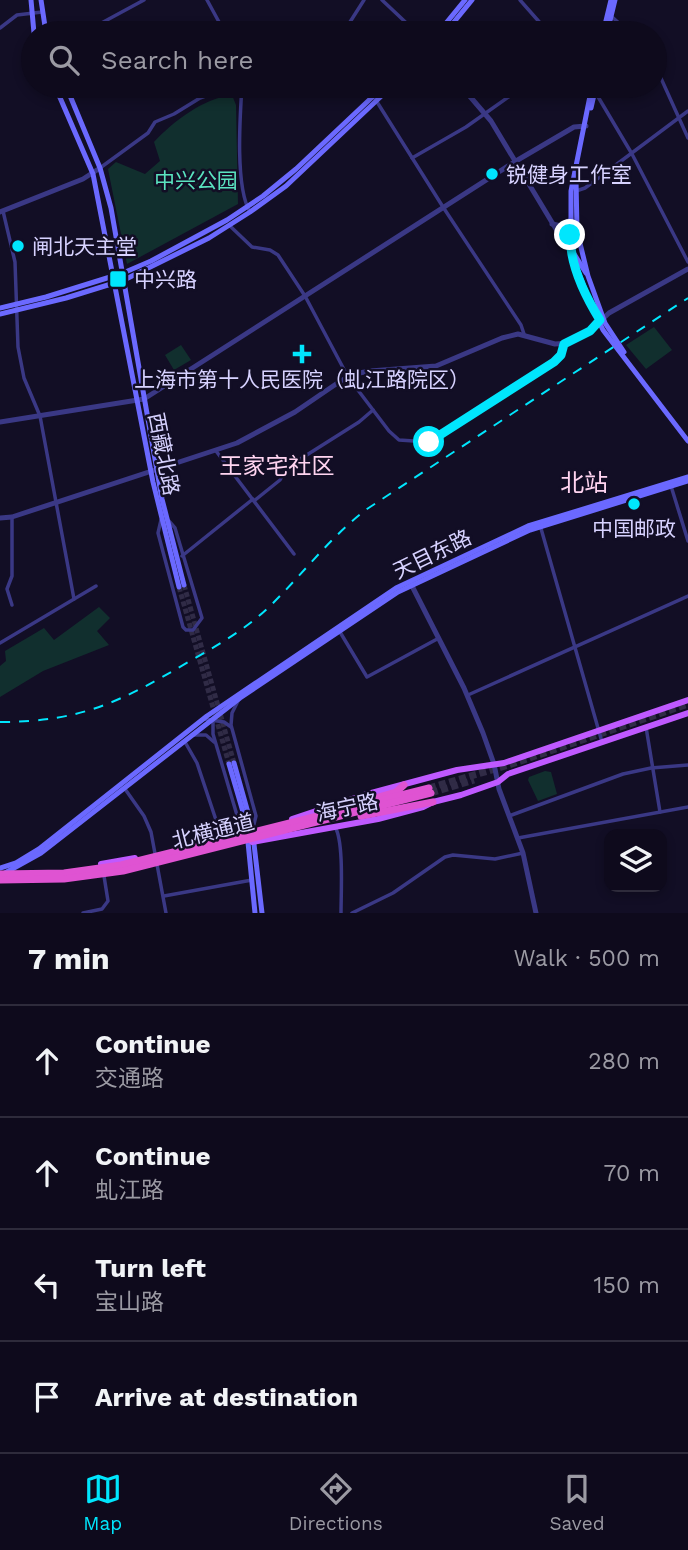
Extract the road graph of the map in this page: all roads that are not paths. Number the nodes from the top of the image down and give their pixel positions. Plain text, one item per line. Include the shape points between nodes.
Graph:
1 (31, 0) edge
2 (41, 0) edge
3 (144, 0) edge
4 (206, 0) edge
5 (364, 0) edge
6 (382, 0) edge
7 (465, 0) edge
8 (472, 0) edge
9 (520, 0) edge
10 (613, 0) edge
11 (32, 12) junction
12 (42, 12) junction
13 (609, 16) junction
14 (33, 21) edge
15 (44, 21) edge
16 (105, 21) edge
17 (218, 21) edge
18 (351, 21) edge
19 (405, 21) edge
20 (448, 21) edge
21 (455, 21) edge
22 (538, 21) edge
23 (608, 21) edge
24 (615, 21) edge
25 (0, 28) edge
26 (667, 92) edge
27 (60, 98) edge
28 (71, 98) edge
29 (200, 98) edge
30 (242, 98) edge
31 (374, 98) joint
32 (472, 98) edge
33 (507, 98) edge
34 (591, 98) edge
35 (599, 98) edge
36 (688, 111) edge
37 (485, 113) junction
38 (679, 118) junction
39 (585, 126) junction
40 (688, 138) edge
41 (632, 154) junction
42 (412, 158) junction
43 (516, 162) junction
44 (100, 168) junction
45 (93, 174) junction
46 (574, 191) junction
47 (443, 208) junction
48 (249, 210) junction
49 (1, 212) edge
50 (570, 220) junction
51 (552, 224) junction
52 (229, 226) junction
53 (580, 242) junction
54 (570, 247) junction
55 (688, 262) edge
56 (688, 269) edge
57 (124, 276) junction
58 (588, 276) junction
59 (115, 279) junction
60 (305, 296) junction
61 (15, 307) junction
62 (0, 308) edge
63 (0, 314) edge
64 (602, 318) junction
65 (524, 334) junction
66 (564, 344) junction
67 (348, 377) junction
68 (141, 400) junction
69 (373, 410) junction
70 (40, 416) junction
71 (0, 422) edge
72 (688, 435) edge
73 (688, 441) edge
74 (216, 451) junction
75 (154, 470) junction
76 (688, 479) edge
77 (671, 484) junction
78 (254, 500) junction
79 (56, 502) junction
80 (12, 517) junction
81 (163, 517) junction
82 (0, 518) edge
83 (540, 524) junction
84 (688, 541) edge
85 (294, 554) dead end
86 (182, 556) junction
87 (410, 583) junction
88 (96, 586) dead end
89 (181, 586) tunnel mouth
90 (688, 596) edge
91 (74, 599) junction
92 (12, 605) dead end
93 (339, 630) junction
94 (439, 638) junction
95 (0, 643) edge
96 (574, 648) junction
97 (467, 695) junction
98 (240, 698) junction
99 (688, 700) edge
100 (214, 711) junction
101 (688, 713) edge
102 (204, 719) junction
103 (213, 720) junction
104 (221, 721) junction
105 (646, 727) junction
106 (212, 728) junction
107 (232, 729) junction
108 (599, 731) junction
109 (194, 735) junction
110 (185, 742) junction
111 (602, 742) junction
112 (216, 743) junction
113 (232, 763) tunnel mouth
114 (494, 764) junction
115 (688, 765) edge
116 (651, 768) junction
117 (498, 782) junction
118 (404, 785) junction
119 (123, 787) junction
120 (431, 794) junction
121 (688, 807) edge
122 (341, 811) junction
123 (660, 812) junction
124 (509, 816) junction
125 (323, 819) junction
126 (218, 826) dead end
127 (335, 827) junction
128 (250, 831) junction
129 (518, 838) junction
130 (251, 842) junction
131 (523, 853) junction
132 (157, 854) junction
133 (159, 865) junction
134 (10, 871) junction
135 (0, 872) edge
136 (104, 876) junction
137 (252, 880) junction
138 (0, 881) edge
139 (163, 896) junction
140 (83, 913) edge
141 (166, 913) edge
142 (256, 913) edge
143 (262, 913) edge
144 (341, 913) edge
145 (352, 913) edge
146 (536, 913) edge

1 - 11 main road
2 - 12 main road
3 - 16 street
4 - 17 street
5 - 18 street
6 - 19 street
7 - 20 main road
8 - 21 main road
9 - 22 street
10 - 13 main road
11 - 12 street
11 - 14 main road
11 - 25 street via 17,15
12 - 15 main road
13 - 23 main road
13 - 24 street
26 - 38 street
27 - 45 main road, 西藏北路
28 - 44 main road, 西藏北路
29 - 44 street via 155,122 148,133
30 - 48 street via 242,177
31 - 42 street
31 - 48 main road
32 - 37 street
33 - 37 street
34 - 39 main road
35 - 41 street
36 - 38 street
37 - 42 street
37 - 43 street
38 - 40 street
38 - 41 street
39 - 43 street via 574,127
39 - 46 main road
41 - 46 street
41 - 55 street
42 - 47 street
43 - 47 street
43 - 51 street
44 - 45 street
44 - 57 main road, 西藏北路
45 - 49 street
45 - 59 main road, 西藏北路
46 - 50 main road
46 - 53 main road
47 - 60 street
47 - 65 street
48 - 52 main road
48 - 57 main road
49 - 61 street via 15,262
50 - 51 street via 562,226
50 - 54 main road
51 - 54 street
52 - 57 main road via 165,261
52 - 60 street via 252,247 278,255
53 - 54 street
53 - 58 main road
54 - 58 main road
54 - 64 main road via 591,305
56 - 64 street
57 - 59 main road
57 - 68 main road, 西藏北路
58 - 64 main road
59 - 61 main road
59 - 68 main road, 西藏北路
60 - 67 street
60 - 68 street
61 - 62 main road
61 - 63 main road
61 - 70 street via 24,378
64 - 66 street via 590,331
64 - 72 main road
64 - 73 main road via 603,330
65 - 66 street
65 - 67 street via 502,338 436,366
66 - 69 street via 554,362 429,442 399,440
67 - 69 street
67 - 74 street via 262,431
68 - 70 street
68 - 75 main road, 西藏北路
69 - 78 street via 302,458
70 - 71 street
70 - 79 street
74 - 75 street
74 - 78 street
75 - 79 street
75 - 81 main road, 西藏北路
76 - 77 main road, 天目东路
77 - 83 main road, 天目东路
77 - 84 street
78 - 85 street
78 - 86 street
79 - 80 street
79 - 91 street
80 - 82 street
80 - 92 street via 12,576 7,589
81 - 86 street via 175,528
81 - 86 street via 158,533 183,627 190,631 202,618
81 - 89 main road, 西藏北路
83 - 87 main road, 天目东路
83 - 96 street
87 - 93 main road, 天目东路
87 - 94 street
87 - 100 main road, 天目东路
88 - 91 street
90 - 96 street
91 - 95 street
93 - 94 street via 367,677
93 - 98 main road, 天目东路
94 - 97 street
96 - 97 street
96 - 108 street
97 - 114 street
98 - 103 main road, 天目东路
98 - 107 street via 231,717
99 - 108 main road, 海宁路
100 - 102 main road, 天目东路
100 - 103 street
101 - 105 main road, 海宁路
102 - 103 street
102 - 119 main road, 天目东路
103 - 104 street
103 - 106 street
103 - 109 main road, 天目东路
104 - 106 street
104 - 107 street
105 - 111 main road, 海宁路
105 - 116 street
106 - 112 street
107 - 128 street via 256,816
108 - 111 street
108 - 114 main road, 海宁路
109 - 110 main road, 天目东路
109 - 112 street via 206,735
110 - 119 main road, 天目东路
110 - 126 street
111 - 117 main road, 海宁路 via 508,774
112 - 128 street via 239,822
113 - 128 main road
114 - 117 street
114 - 118 main road, 海宁路
115 - 116 street
116 - 123 street
116 - 124 street
117 - 120 main road, 海宁路 via 461,795
117 - 124 street
118 - 122 highway
118 - 128 main road, 海宁路
119 - 132 street via 147,822
119 - 134 main road via 41,853
119 - 135 main road
120 - 122 highway, 北横通道
120 - 125 highway, 北横通道 via 362,816
120 - 127 main road, 海宁路 via 423,807
121 - 123 street
122 - 125 highway, 北横通道
123 - 129 street
124 - 129 street
125 - 135 highway, 北横通道 via 121,865 64,873
125 - 138 highway, 北横通道 via 123,871
127 - 130 main road, 海宁路
127 - 144 street
128 - 130 main road
128 - 132 main road, 海宁路
129 - 131 street
130 - 133 main road, 海宁路
130 - 137 main road
130 - 143 main road
131 - 145 street via 495,859 453,855
131 - 146 street
132 - 133 street
132 - 134 main road, 海宁路 via 72,869
133 - 136 main road, 海宁路
133 - 139 street
134 - 135 main road, 海宁路
136 - 138 main road, 海宁路
136 - 140 street via 108,901 102,909
137 - 139 street
137 - 142 main road
139 - 141 street

